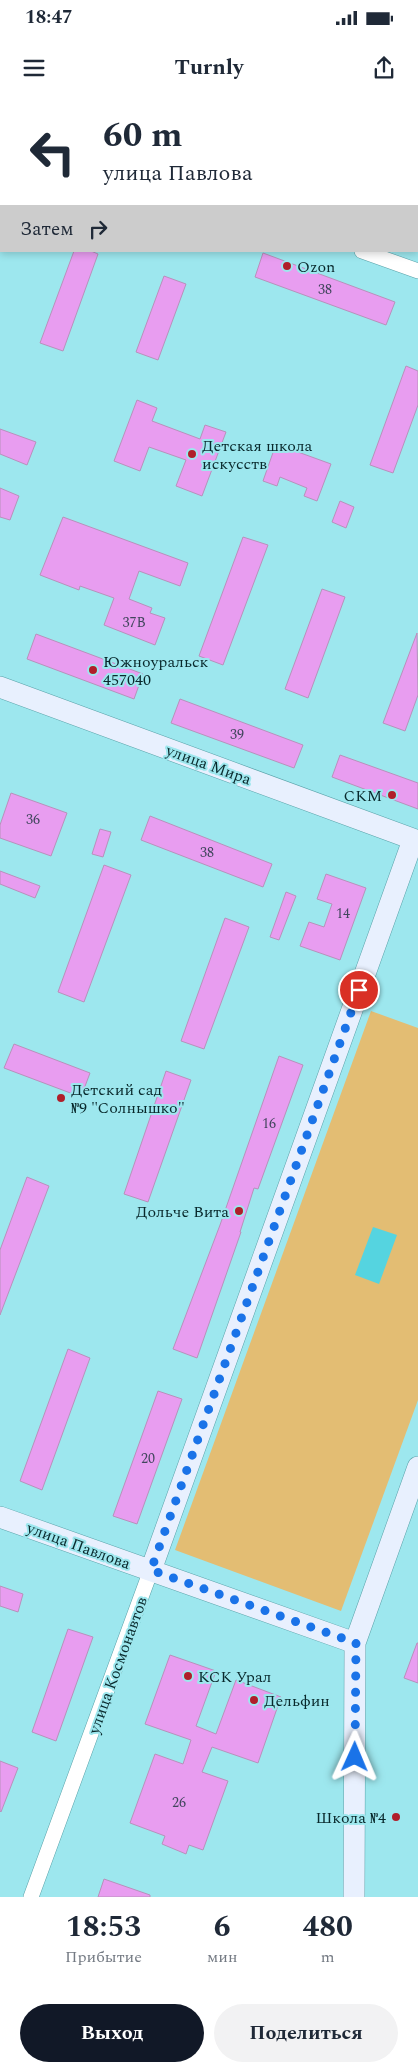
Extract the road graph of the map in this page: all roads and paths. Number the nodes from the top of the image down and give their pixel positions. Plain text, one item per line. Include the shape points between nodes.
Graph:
1 (365, 252) edge
2 (418, 271) edge
3 (0, 687) edge
4 (416, 840) edge
5 (418, 1467) edge
6 (0, 1516) edge
7 (151, 1570) junction
8 (356, 1643) junction
9 (31, 1897) edge
10 (354, 1897) edge

1 - 2 street
3 - 4 street, улица Мира
4 - 7 street, улица Космонавтов
5 - 8 street
6 - 7 street, улица Павлова
7 - 8 street, улица Павлова
7 - 9 street, улица Космонавтов
8 - 10 street

